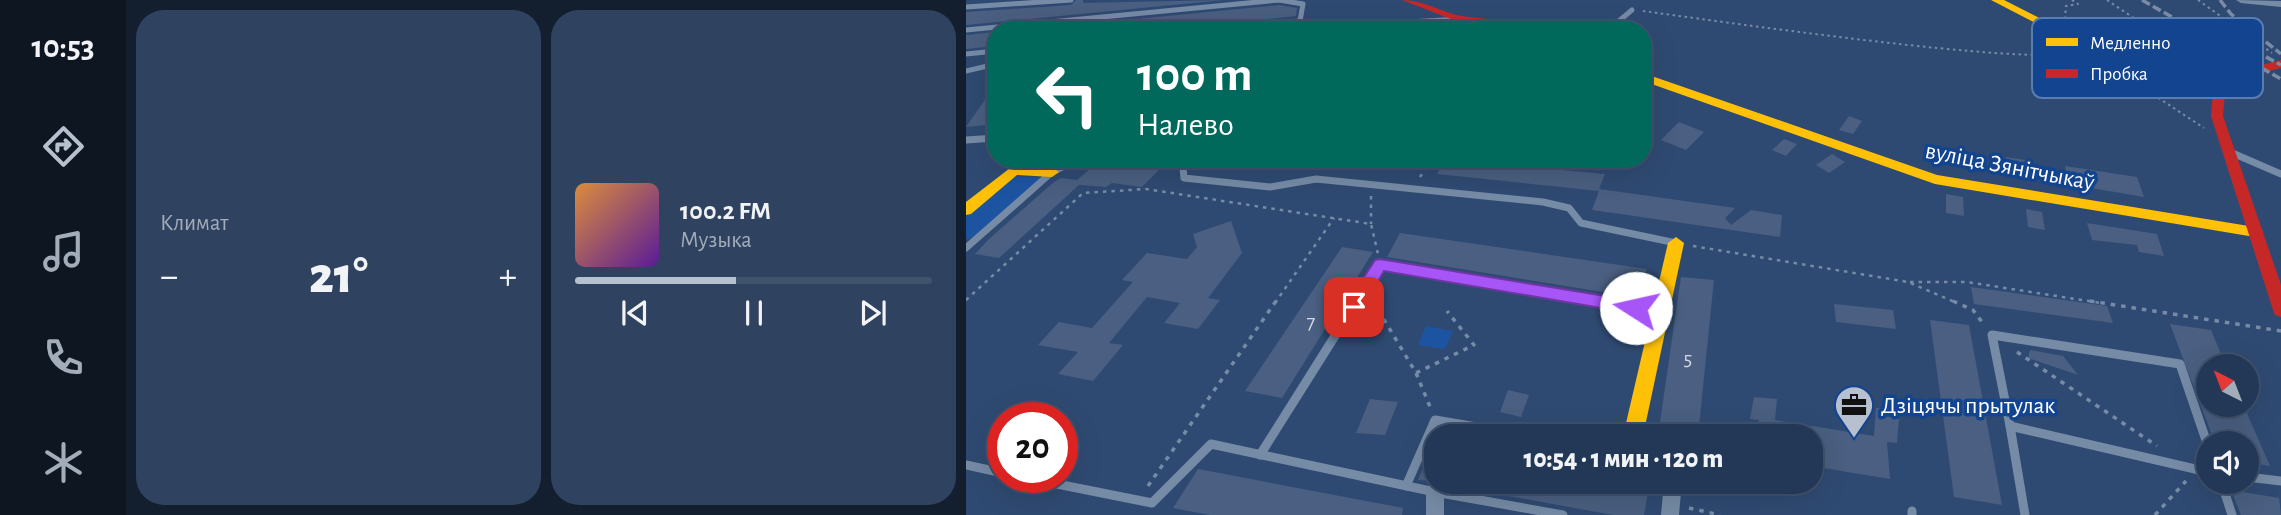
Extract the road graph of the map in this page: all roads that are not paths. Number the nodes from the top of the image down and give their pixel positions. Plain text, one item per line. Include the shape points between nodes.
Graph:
1 (1071, 0) edge
2 (1407, 0) edge
3 (2000, 0) edge
4 (2241, 0) edge
5 (2251, 1) edge
6 (2281, 4) edge
7 (966, 7) edge
8 (1632, 10) road end
9 (2034, 18) edge
10 (1460, 19) junction
11 (1060, 21) edge
12 (1300, 21) edge
13 (1426, 21) edge
14 (1484, 21) edge
15 (1619, 21) edge
16 (987, 28) edge
17 (966, 30) edge
18 (987, 52) edge
19 (966, 54) edge
20 (2281, 63) edge
21 (987, 66) edge
22 (2263, 68) edge
23 (966, 71) edge
24 (1652, 80) edge
25 (2218, 98) edge
26 (987, 139) edge
27 (966, 141) edge
28 (2229, 152) junction
29 (1016, 168) edge
30 (1034, 168) edge
31 (1060, 168) edge
32 (1183, 168) edge
33 (1052, 172) junction
34 (2281, 174) edge
35 (966, 209) edge
36 (2255, 232) junction
37 (1676, 243) joint
38 (966, 248) edge
39 (2281, 310) edge
40 (1662, 312) junction
41 (1433, 424) edge
42 (1459, 424) edge
43 (1636, 424) edge
44 (2010, 426) junction
45 (2203, 431) edge
46 (1424, 445) edge
47 (1260, 455) junction
48 (966, 465) edge
49 (987, 470) edge
50 (2196, 472) edge
51 (2259, 478) edge
52 (2281, 481) edge
53 (1406, 486) junction
54 (1078, 489) edge
55 (1424, 490) edge
56 (1435, 494) edge
57 (1445, 494) edge
58 (2225, 494) edge
59 (1548, 514) edge
60 (1435, 515) edge
61 (1563, 515) edge
62 (2025, 515) edge
63 (2232, 515) edge

1 - 7 lane
2 - 10 street
3 - 9 street
4 - 5 street
5 - 6 street
8 - 15 lane
10 - 13 lane
10 - 14 street
11 - 12 lane via 1279,0 1303,4
16 - 17 lane
18 - 19 lane
20 - 22 street
21 - 23 lane
24 - 36 street, вуліца Зянітчыкаў via 1935,179
25 - 28 street via 2217,116
26 - 27 lane
28 - 34 lane
28 - 36 street
29 - 35 street
30 - 33 street
31 - 33 lane
32 - 37 lane via 1184,178 1270,187 1316,179 1543,202 1569,208 1581,223
33 - 38 lane
36 - 39 street
37 - 40 street
40 - 43 street
40 - 47 lane via 1380,265
41 - 42 lane via 1435,420
44 - 45 lane via 1992,335 2180,365
44 - 50 lane
44 - 62 lane
46 - 53 lane
47 - 53 lane
47 - 54 lane via 1211,444 1152,503
48 - 49 lane
51 - 52 lane
53 - 55 lane
56 - 60 street
57 - 59 lane
58 - 63 lane
59 - 61 lane

